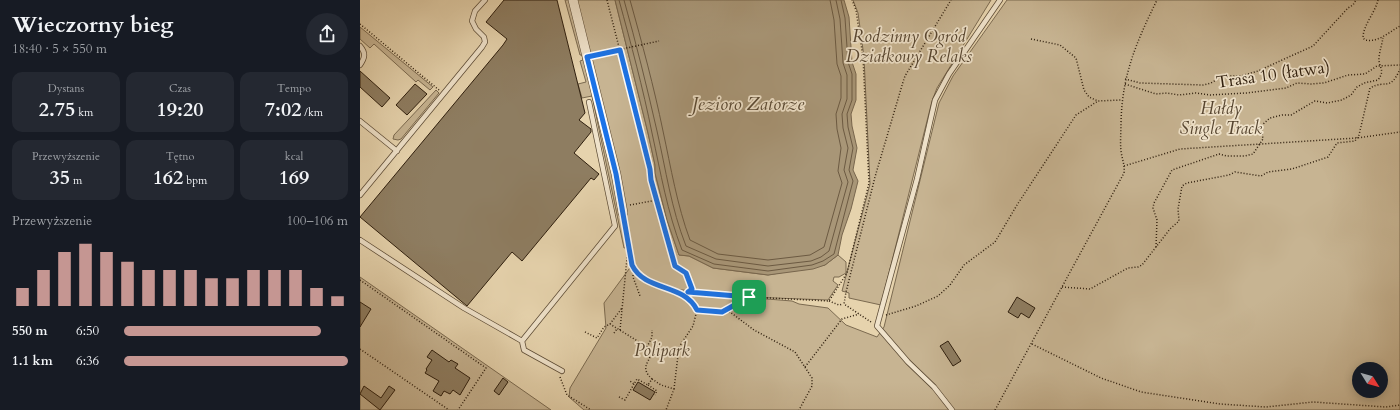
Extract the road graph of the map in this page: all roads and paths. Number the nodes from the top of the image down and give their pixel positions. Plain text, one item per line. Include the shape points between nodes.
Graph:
1 (485, 0) edge
2 (573, 0) edge
3 (607, 0) edge
4 (852, 0) edge
5 (951, 0) edge
6 (1000, 0) edge
7 (1157, 0) edge
8 (1356, 0) edge
9 (1378, 0) edge
10 (360, 24) edge
11 (1400, 26) edge
12 (1383, 38) junction
13 (1031, 40) dead end
14 (659, 41) dead end
15 (360, 46) edge
16 (620, 50) junction
17 (587, 57) junction
18 (360, 65) edge
19 (1380, 65) junction
20 (1400, 65) edge
21 (1400, 69) edge
22 (1125, 78) junction
23 (1124, 84) junction
24 (441, 91) dead end
25 (1122, 100) junction
26 (1098, 101) junction
27 (589, 102) dead end
28 (360, 120) edge
29 (1400, 132) edge
30 (1357, 138) junction
31 (1260, 144) junction
32 (397, 151) junction
33 (1124, 166) junction
34 (360, 195) edge
35 (657, 200) junction
36 (628, 205) dead end
37 (623, 213) joint
38 (360, 240) edge
39 (629, 247) junction
40 (1156, 247) junction
41 (634, 269) junction
42 (360, 280) edge
43 (1062, 287) junction
44 (675, 291) junction
45 (688, 292) junction
46 (640, 296) dead end
47 (749, 297) junction
48 (829, 301) junction
49 (844, 304) junction
50 (622, 308) junction
51 (697, 310) junction
52 (722, 312) junction
53 (859, 314) junction
54 (880, 318) junction
55 (610, 324) junction
56 (877, 326) junction
57 (616, 328) junction
58 (652, 330) dead end
59 (620, 331) junction
60 (585, 332) dead end
61 (614, 333) dead end
62 (522, 341) junction
63 (1031, 343) junction
64 (647, 347) junction
65 (360, 349) edge
66 (652, 350) junction
67 (678, 350) junction
68 (805, 367) junction
69 (562, 371) joint
70 (652, 379) junction
71 (630, 381) dead end
72 (634, 384) junction
73 (648, 385) junction
74 (674, 388) junction
75 (655, 395) dead end
76 (619, 397) dead end
77 (1400, 406) edge
78 (449, 410) edge
79 (458, 410) edge
80 (591, 410) edge
81 (666, 410) edge
82 (800, 410) edge
83 (952, 410) edge
84 (995, 410) edge

1 - 32 lane via 475,11 472,21 485,42
2 - 17 street
3 - 16 path
4 - 48 path via 856,10 863,57 869,182 847,273
5 - 49 path via 903,82 875,177
6 - 54 lane via 949,74 935,100
7 - 22 path via 1142,29
8 - 22 path via 1313,46 1258,71 1241,76 1223,76 1203,85 1140,83
9 - 12 path via 1362,36 1367,41
10 - 24 path
11 - 12 path
12 - 19 path
13 - 26 path via 1060,45 1076,58 1084,90
14 - 16 path
15 - 18 lane via 364,50 364,56
16 - 17 path
16 - 35 path
17 - 37 street
19 - 20 path, Trasa 10 (łatwa)
19 - 23 path, Trasa 10 (łatwa) via 1365,74 1348,75 1324,83 1297,83 1286,88 1246,93 1156,94
19 - 31 path via 1382,74 1378,80 1357,87 1347,98 1327,103 1315,102 1291,115 1270,118 1261,126
21 - 30 path via 1396,79 1391,83 1370,88
22 - 23 path
23 - 25 path
25 - 26 path
25 - 33 path via 1120,140
26 - 54 path via 1076,115 994,242 964,264 950,286 938,296
27 - 62 lane via 615,226
28 - 32 lane
29 - 30 path
30 - 31 path
30 - 40 path via 1355,141 1337,143 1328,157 1292,169 1268,172 1261,176 1234,172 1187,182 1182,186 1178,208 1179,221
31 - 33 path via 1180,149
31 - 40 path via 1253,154 1219,154 1172,170 1154,203 1157,220
32 - 34 lane
33 - 43 path via 1118,184
35 - 36 path
35 - 45 path via 675,266 686,273 692,289
37 - 39 path
38 - 62 lane via 464,308
39 - 41 path
39 - 50 path
40 - 43 path via 1140,266 1128,268 1090,289
41 - 44 path via 639,276
41 - 46 path
42 - 79 path via 486,368
43 - 63 path
44 - 45 path
44 - 51 path via 692,300
45 - 47 path
47 - 48 path
47 - 52 path
48 - 49 path
49 - 53 path
50 - 55 path
50 - 59 path
51 - 52 path
51 - 67 path via 693,326 680,343
52 - 68 path via 730,312 754,330 795,352
53 - 56 path
53 - 68 path via 842,319
54 - 56 lane
55 - 57 path
55 - 60 path via 604,327 598,338
56 - 83 lane
57 - 59 path
57 - 61 path
58 - 64 path
59 - 64 path
62 - 69 lane via 524,350
63 - 77 path via 1101,378 1141,392 1220,404 1266,407 1313,402
63 - 84 path
64 - 66 path
65 - 78 path
66 - 67 path
66 - 70 path via 645,370
67 - 74 path
68 - 82 path via 812,378 812,386
69 - 80 path via 560,376 567,395
70 - 73 path
70 - 74 path via 661,385
71 - 72 path
72 - 73 path via 637,379
72 - 76 path via 625,400
73 - 75 path via 657,391
74 - 81 path

